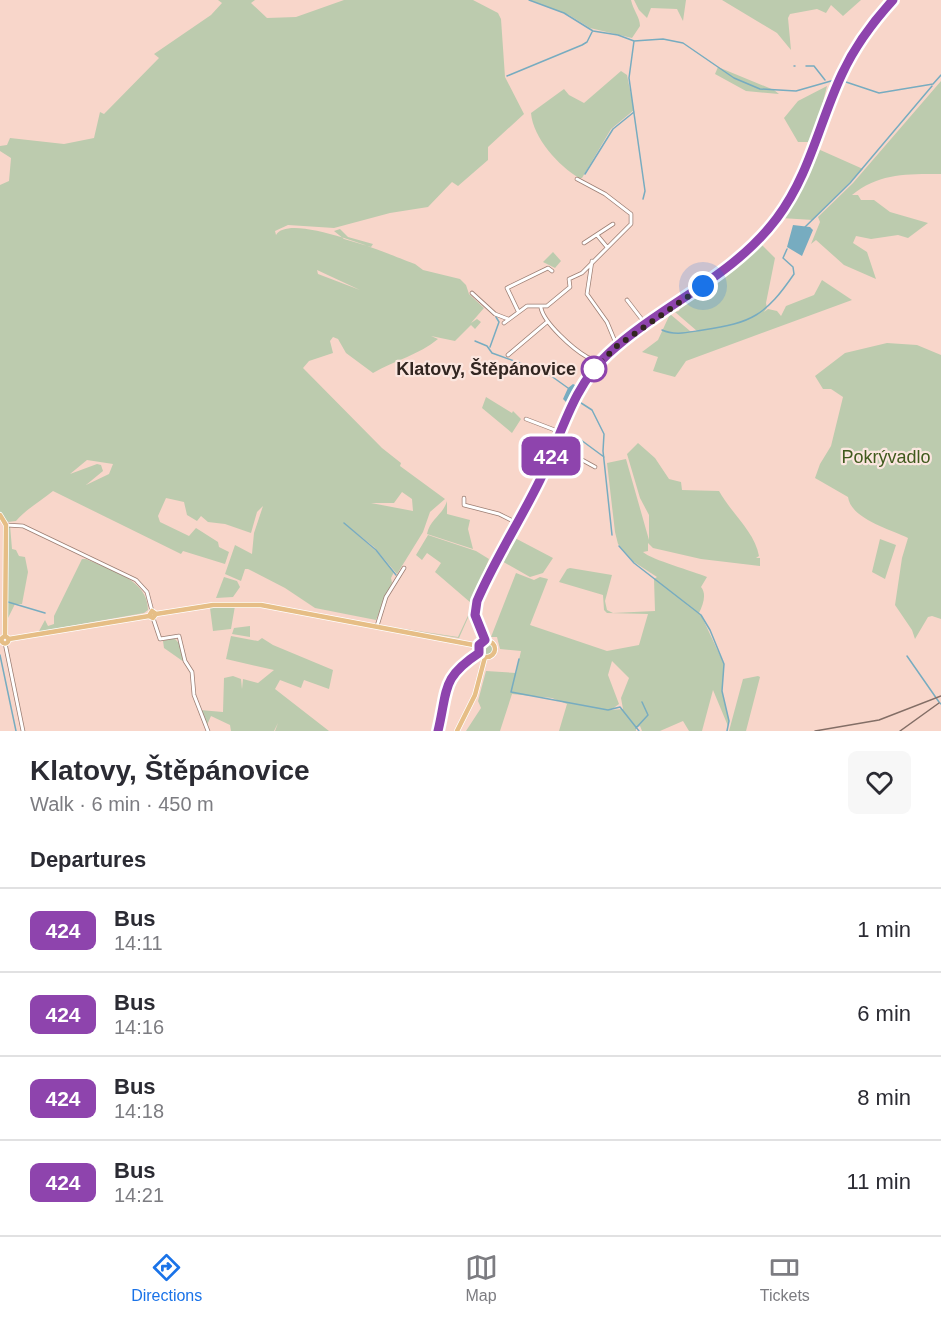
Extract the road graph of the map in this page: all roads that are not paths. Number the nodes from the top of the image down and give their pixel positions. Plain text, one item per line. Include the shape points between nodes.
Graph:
1 (893, 0) edge
2 (577, 179) dead end
3 (613, 224) dead end
4 (597, 235) junction
5 (584, 243) dead end
6 (607, 248) junction
7 (592, 261) junction
8 (552, 271) dead end
9 (472, 293) dead end
10 (627, 300) dead end
11 (541, 308) junction
12 (518, 311) junction
13 (508, 319) junction
14 (547, 322) junction
15 (504, 323) dead end
16 (649, 324) junction
17 (617, 346) junction
18 (508, 355) dead end
19 (600, 362) junction
20 (526, 419) dead end
21 (560, 432) junction
22 (555, 445) junction
23 (595, 467) dead end
24 (464, 498) dead end
25 (0, 515) edge
26 (516, 523) junction
27 (6, 525) junction
28 (404, 568) dead end
29 (153, 615) junction
30 (377, 624) junction
31 (3, 640) edge
32 (485, 640) junction
33 (479, 646) junction
34 (479, 653) junction
35 (485, 657) junction
36 (23, 731) edge
37 (208, 731) edge
38 (438, 731) edge
39 (458, 731) edge

1 - 16 main road via 849,59 806,169 777,217 741,257
2 - 6 street via 631,214 631,224
3 - 4 street
4 - 5 street
4 - 6 street
6 - 7 street
7 - 11 street via 582,273 569,279 570,288
7 - 17 street via 587,294 607,322
8 - 12 street via 548,268 507,288
9 - 13 street via 495,315
10 - 16 street
11 - 12 street via 528,306
11 - 14 street
12 - 13 street
13 - 15 street
14 - 18 street
14 - 19 street via 585,356
16 - 17 main road
17 - 19 main road
19 - 21 main road
20 - 21 street
21 - 22 main road
22 - 23 street
22 - 26 main road
24 - 26 street via 465,506 499,514
25 - 27 main road
26 - 32 main road via 475,612
27 - 29 street via 23,526 142,584
27 - 31 main road
28 - 30 street
29 - 30 main road via 213,605 255,605
29 - 31 main road
29 - 37 street via 160,639 179,636
30 - 33 main road
31 - 36 street
32 - 33 main road
32 - 35 main road via 495,648 492,655
33 - 34 main road
34 - 35 main road
34 - 38 main road via 451,675
35 - 39 main road via 475,695

